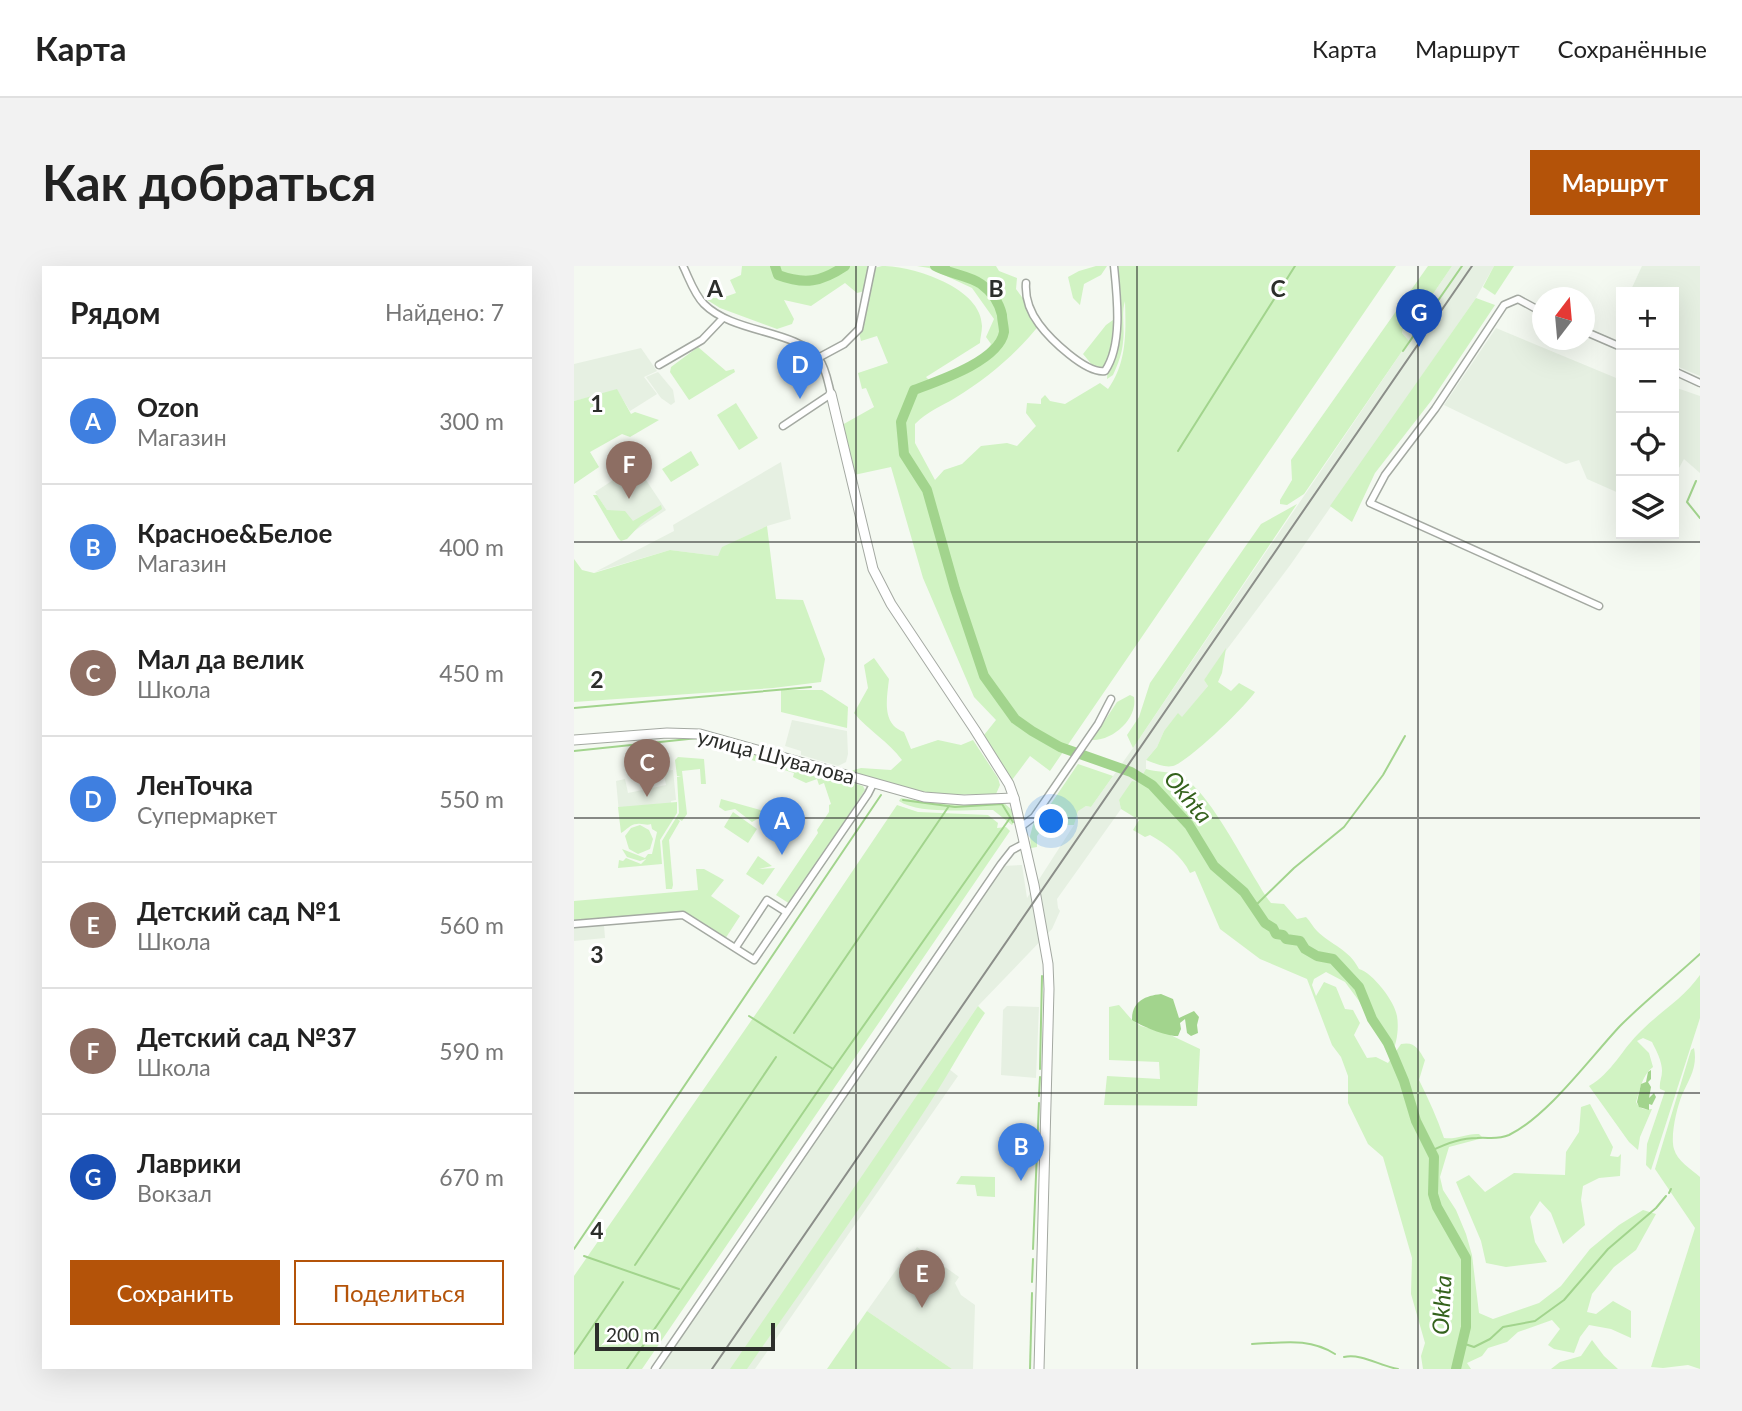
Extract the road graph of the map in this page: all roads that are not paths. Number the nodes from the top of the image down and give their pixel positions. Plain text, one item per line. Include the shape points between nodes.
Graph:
1 (683, 266) edge
2 (872, 266) edge
3 (1114, 266) edge
4 (1026, 283) dead end
5 (1532, 307) edge
6 (722, 319) junction
7 (1595, 336) edge
8 (1616, 346) edge
9 (818, 358) junction
10 (659, 365) dead end
11 (1679, 373) edge
12 (1700, 383) edge
13 (831, 394) junction
14 (783, 426) dead end
15 (1599, 606) dead end
16 (1111, 699) dead end
17 (574, 740) edge
18 (873, 784) junction
19 (1014, 798) junction
20 (1022, 826) junction
21 (1025, 843) junction
22 (786, 912) junction
23 (574, 924) edge
24 (736, 947) junction
25 (655, 1369) edge
26 (1039, 1369) edge

1 - 6 street via 702,302
2 - 9 street via 859,328 844,344
3 - 4 street via 1117,319 1105,371 1080,362 1039,324 1025,293
5 - 15 street via 1518,299 1504,304 1370,503
6 - 9 street via 800,345
6 - 10 street via 702,340
7 - 8 street
9 - 13 street
11 - 12 street
13 - 14 street
13 - 19 street via 873,569
16 - 20 street via 1034,817
17 - 18 street, улица Шувалова via 700,734
18 - 19 street, улица Шувалова via 936,800
18 - 22 street
19 - 20 street
20 - 21 street
21 - 25 street via 1001,864
21 - 26 street via 1049,989
22 - 24 street via 768,900
22 - 24 street via 754,960
23 - 24 street via 683,915

